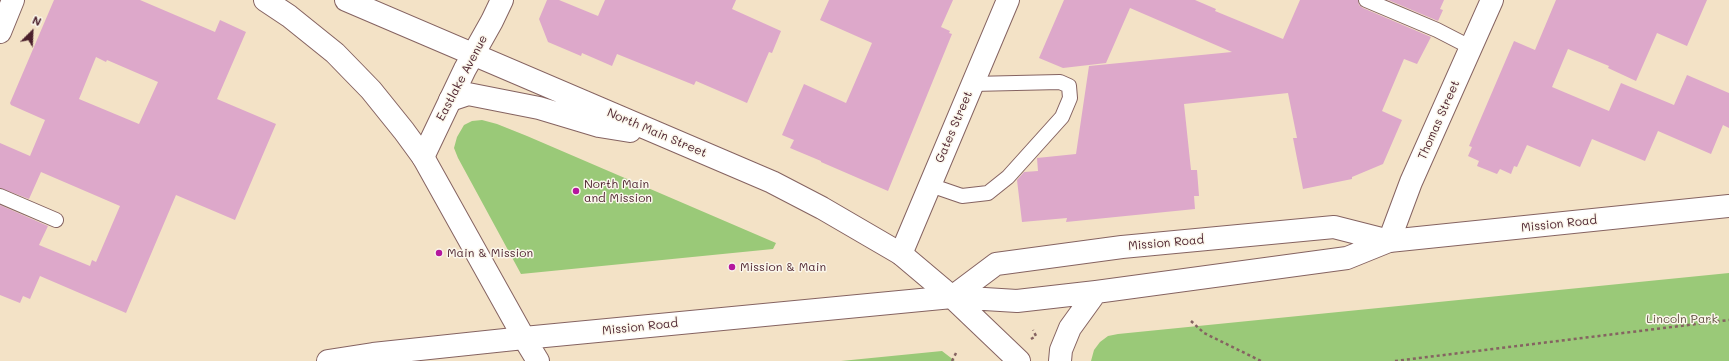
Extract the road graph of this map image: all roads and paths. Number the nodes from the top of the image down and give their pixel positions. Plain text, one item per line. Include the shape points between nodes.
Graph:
1 (13, 0) edge
2 (266, 0) edge
3 (346, 0) edge
4 (502, 0) edge
5 (1008, 0) edge
6 (1366, 0) edge
7 (1492, 0) edge
8 (0, 32) edge
9 (1472, 48) junction
10 (472, 55) junction
11 (972, 84) junction
12 (450, 100) junction
13 (665, 136) junction
14 (423, 157) junction
15 (930, 184) junction
16 (0, 196) edge
17 (1729, 206) edge
18 (56, 220) dead end
19 (1389, 241) junction
20 (901, 254) junction
21 (1096, 292) junction
22 (952, 297) junction
23 (1729, 320) edge
24 (1191, 321) dead end
25 (1033, 330) dead end
26 (524, 338) junction
27 (1030, 340) dead end
28 (957, 351) dead end
29 (328, 361) edge
30 (538, 361) edge
31 (952, 361) edge
32 (1019, 361) edge
33 (1060, 361) edge
34 (1261, 361) edge
35 (1395, 361) edge

1 - 8 main road
2 - 14 main road via 335,53 371,90
3 - 10 main road, North Main Street
4 - 10 main road, Eastlake Avenue
5 - 11 main road, Gates Street
6 - 9 lane via 1435,29
7 - 9 main road, Thomas Street
9 - 19 main road, Thomas Street via 1411,182
10 - 12 main road, Eastlake Avenue
10 - 13 main road, North Main Street
11 - 15 main road, Gates Street
11 - 15 lane via 1060,82 1069,86 1070,98 1062,117 1008,177 988,193 962,196
12 - 13 main road via 468,94 539,108 599,126
12 - 14 main road, Eastlake Avenue
13 - 20 main road, North Main Street via 772,182
14 - 26 main road
15 - 20 main road, Gates Street
16 - 18 lane
17 - 19 main road, Mission Road
19 - 21 main road, Mission Road via 1347,258
19 - 22 main road, Mission Road via 1334,227 1122,247 996,264
20 - 22 main road, North Main Street
21 - 22 main road, Mission Road via 1017,301
21 - 33 main road via 1070,328 1061,350
22 - 26 main road, Mission Road
22 - 32 main road, North Main Street
23 - 35 path
24 - 34 path via 1204,333
25 - 27 path via 1036,336
26 - 29 main road, Mission Road
26 - 30 main road
28 - 31 path

